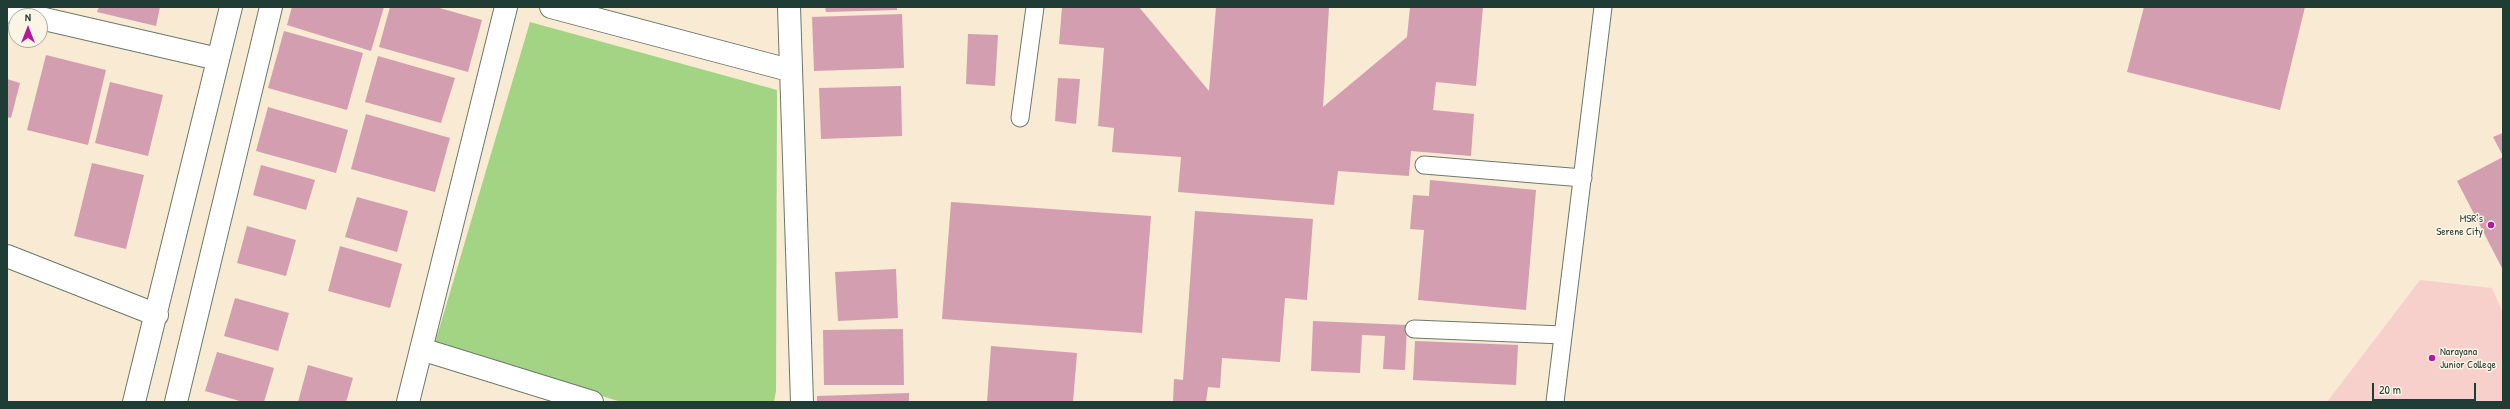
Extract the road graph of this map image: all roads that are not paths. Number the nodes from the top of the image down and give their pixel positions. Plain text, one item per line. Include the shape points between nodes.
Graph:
1 (231, 7) edge
2 (271, 7) edge
3 (506, 7) edge
4 (551, 7) edge
5 (789, 7) edge
6 (1035, 7) edge
7 (1603, 7) edge
8 (48, 20) edge
9 (218, 59) junction
10 (789, 70) junction
11 (1020, 118) dead end
12 (1424, 165) dead end
13 (1583, 178) junction
14 (7, 256) edge
15 (157, 315) junction
16 (1414, 329) dead end
17 (1563, 336) junction
18 (421, 349) junction
19 (134, 402) edge
20 (176, 402) edge
21 (408, 402) edge
22 (592, 402) edge
23 (802, 402) edge
24 (1555, 402) edge

1 - 9 street
2 - 20 street
3 - 18 street
4 - 10 street
5 - 10 street
6 - 11 lane
7 - 13 lane
8 - 9 street
9 - 15 street
10 - 23 street
12 - 13 lane
13 - 17 lane
14 - 15 street
15 - 19 street
16 - 17 lane
17 - 24 lane
18 - 21 street
18 - 22 street

